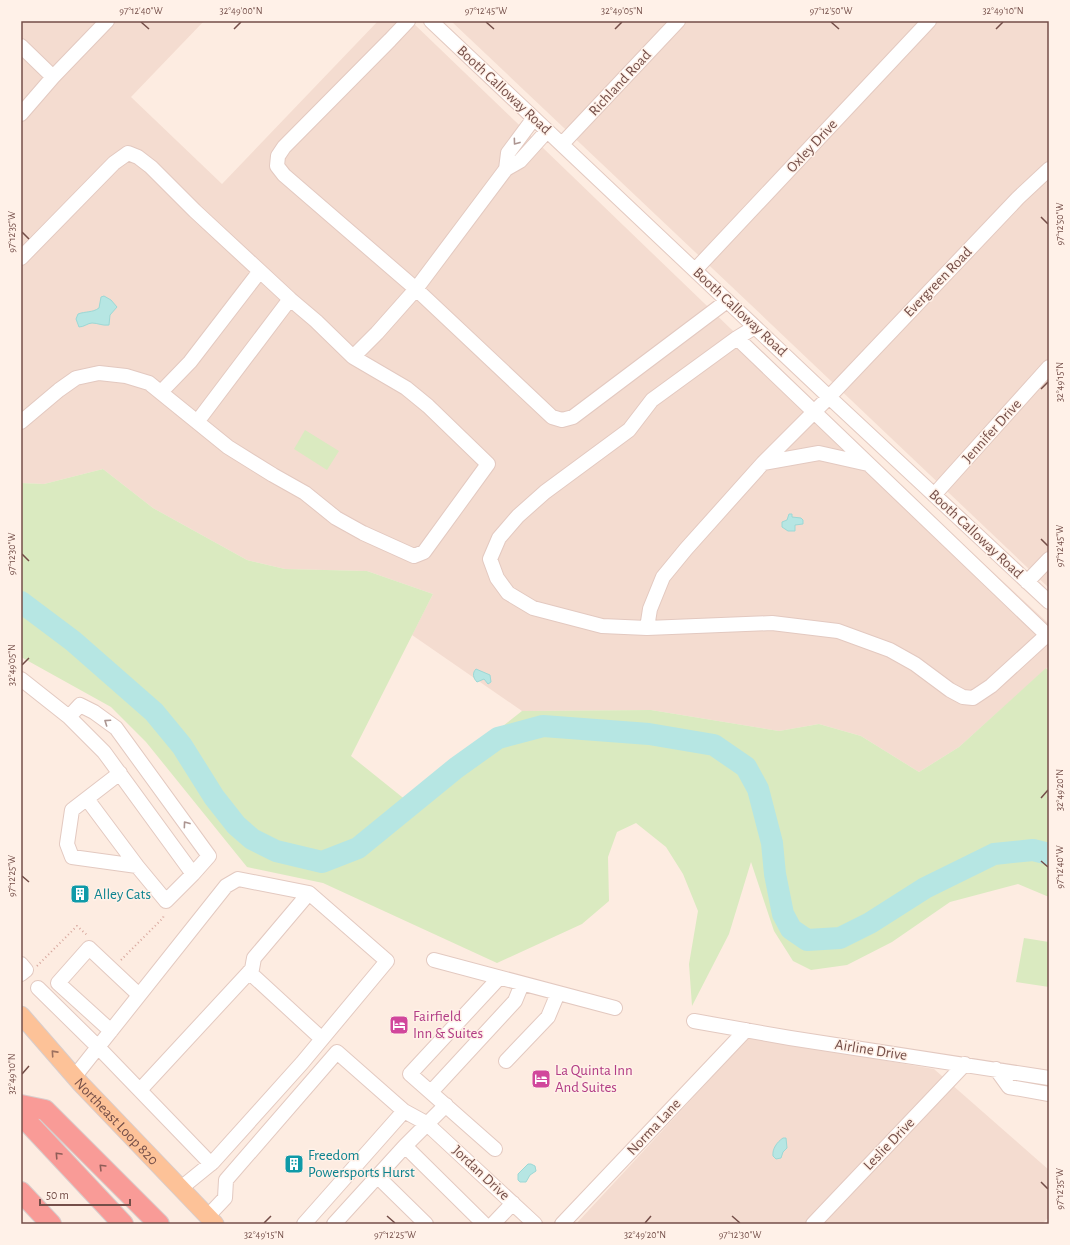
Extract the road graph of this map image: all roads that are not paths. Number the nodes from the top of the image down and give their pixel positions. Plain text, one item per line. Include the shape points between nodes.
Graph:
1 (107, 21) edge
2 (408, 21) edge
3 (432, 21) edge
4 (678, 21) edge
5 (929, 21) edge
6 (21, 46) edge
7 (53, 77) junction
8 (21, 114) edge
9 (534, 118) junction
10 (547, 130) junction
11 (562, 144) junction
12 (506, 169) junction
13 (1049, 170) edge
14 (21, 258) edge
15 (695, 270) junction
16 (260, 271) junction
17 (416, 289) junction
18 (290, 299) junction
19 (727, 301) junction
20 (755, 327) junction
21 (737, 338) junction
22 (353, 357) junction
23 (1049, 367) edge
24 (161, 392) junction
25 (829, 397) junction
26 (813, 413) junction
27 (21, 422) edge
28 (197, 422) junction
29 (763, 463) junction
30 (869, 464) junction
31 (934, 495) junction
32 (1049, 559) edge
33 (1027, 582) junction
34 (1049, 602) edge
35 (648, 628) junction
36 (1048, 634) edge
37 (21, 679) edge
38 (69, 717) junction
39 (120, 773) junction
40 (87, 798) junction
41 (137, 866) junction
42 (193, 874) junction
43 (309, 893) junction
44 (434, 960) dead end
45 (21, 964) edge
46 (249, 972) junction
47 (21, 974) edge
48 (499, 978) junction
49 (522, 984) junction
50 (38, 988) dead end
51 (558, 993) junction
52 (139, 995) junction
53 (615, 1008) dead end
54 (21, 1015) edge
55 (694, 1021) dead end
56 (111, 1030) junction
57 (746, 1030) junction
58 (322, 1039) junction
59 (98, 1047) junction
60 (506, 1061) dead end
61 (965, 1064) junction
62 (996, 1069) junction
63 (75, 1076) junction
64 (1049, 1078) edge
65 (140, 1090) junction
66 (431, 1092) junction
67 (1049, 1094) edge
68 (21, 1105) edge
69 (446, 1105) junction
70 (404, 1111) junction
71 (21, 1115) edge
72 (426, 1123) junction
73 (404, 1146) junction
74 (495, 1149) dead end
75 (211, 1164) junction
76 (377, 1176) junction
77 (181, 1188) junction
78 (21, 1192) edge
79 (513, 1203) junction
80 (212, 1220) edge
81 (51, 1224) edge
82 (123, 1224) edge
83 (159, 1224) edge
84 (304, 1224) edge
85 (334, 1224) edge
86 (426, 1224) edge
87 (484, 1224) edge
88 (493, 1224) edge
89 (535, 1224) edge
90 (562, 1224) edge
91 (813, 1224) edge

1 - 7 street
2 - 17 street via 284,147 278,156 277,166 284,175
3 - 9 street, Booth Calloway Road
4 - 11 street, Richland Road
5 - 15 street, Oxley Drive
6 - 7 street
7 - 8 street
9 - 10 street, Booth Calloway Road
9 -> 12 street via 508,153
10 - 11 street, Booth Calloway Road
10 - 12 street via 520,161
11 - 15 street, Booth Calloway Road
12 - 17 street
13 - 25 street, Evergreen Road via 1018,198
14 - 16 street via 114,163 128,153 138,157 151,168
15 - 19 street, Booth Calloway Road
16 - 18 street
16 - 24 street via 190,362
17 - 19 street via 552,418 562,420 573,417
17 - 22 street
18 - 22 street
18 - 28 street
19 - 20 street, Booth Calloway Road
20 - 21 street
20 - 25 street, Booth Calloway Road
21 - 26 street
21 - 35 street via 652,400 629,430 545,492 518,516 499,538 490,559 497,578 508,593 533,608 602,626
22 - 28 street via 406,388 488,464 424,552 414,556 336,518 305,493 228,447
23 - 31 street, Jennifer Drive
24 - 27 street via 149,383 126,376 99,373 76,378
24 - 28 street
25 - 26 street, Evergreen Road
25 - 31 street, Booth Calloway Road
26 - 29 street, Evergreen Road
26 - 30 street
29 - 30 street via 819,453
29 - 35 street, Evergreen Road via 663,577 650,609
30 - 36 street
31 - 33 street, Booth Calloway Road
32 - 33 street
33 - 34 street, Booth Calloway Road
35 - 36 street via 772,622 838,631 890,650 916,664 950,690 963,697 973,698 991,686
37 - 38 street
38 - 39 street via 104,752
42 -> 38 street via 209,856 116,728 80,705
39 - 40 street
39 - 42 street
40 - 41 street
40 - 41 street via 72,810 67,844 72,857
41 - 42 street via 166,901
43 - 46 street via 254,958
43 - 52 street via 238,879 226,886
43 - 58 street via 387,961
44 - 48 street
45 - 47 street via 26,970
46 - 58 street
46 - 65 street
48 - 49 street
48 - 66 street via 410,1074
49 - 51 street
49 - 66 street via 515,1001
50 - 59 street
51 - 53 street
51 - 60 street via 548,1017
52 - 56 street
52 - 56 street via 89,948 58,983
63 -> 54 main road, Northeast Loop 820
55 - 57 street, Airline Drive
56 - 59 street
57 - 61 street, Airline Drive
57 - 90 street, Norma Lane
58 - 75 street
59 - 63 street
59 - 65 street
61 - 62 street, Airline Drive
61 - 91 street, Leslie Drive
62 - 64 street, Airline Drive
62 - 67 street via 1009,1087
63 - 77 main road, Northeast Loop 820
65 - 75 street
66 - 69 street
83 -> 68 highway via 45,1110
69 - 72 street
69 - 74 street
70 - 72 street, Jordan Drive
70 - 80 street, Jordan Drive via 337,1052 226,1180 225,1198
70 - 84 street
82 -> 71 highway
72 - 73 street
72 - 79 street, Jordan Drive
73 - 76 street
73 - 87 street
75 - 77 street
76 - 85 street
76 - 86 street
77 - 80 main road, Northeast Loop 820
78 - 81 highway
79 - 88 street
79 - 89 street, Jordan Drive

